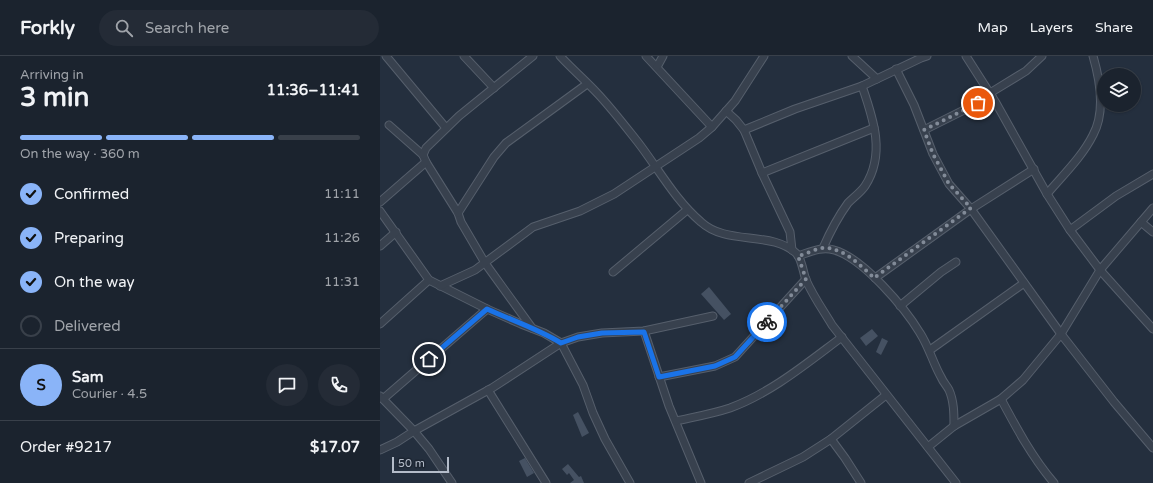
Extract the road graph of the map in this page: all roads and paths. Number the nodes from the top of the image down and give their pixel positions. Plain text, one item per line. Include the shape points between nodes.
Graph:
1 (386, 56) edge
2 (464, 56) edge
3 (533, 56) edge
4 (560, 56) edge
5 (646, 56) edge
6 (663, 56) edge
7 (764, 56) edge
8 (852, 56) edge
9 (927, 56) edge
10 (966, 56) edge
11 (1042, 56) edge
12 (1093, 56) edge
13 (657, 67) junction
14 (896, 69) junction
15 (877, 79) junction
16 (587, 84) junction
17 (862, 86) junction
18 (494, 88) junction
19 (991, 95) junction
20 (726, 111) junction
21 (389, 125) dead end
22 (712, 127) junction
23 (446, 128) junction
24 (874, 128) junction
25 (744, 130) junction
26 (924, 130) junction
27 (423, 155) junction
28 (426, 162) junction
29 (656, 166) junction
30 (1034, 169) junction
31 (762, 173) junction
32 (1153, 174) edge
33 (1047, 194) junction
34 (380, 202) edge
35 (971, 208) junction
36 (1153, 208) edge
37 (687, 210) junction
38 (380, 211) edge
39 (458, 213) junction
40 (1141, 222) junction
41 (1070, 230) junction
42 (396, 232) junction
43 (1153, 232) edge
44 (380, 246) edge
45 (823, 248) junction
46 (792, 250) junction
47 (798, 256) junction
48 (956, 262) dead end
49 (485, 263) junction
50 (1100, 270) junction
51 (613, 272) dead end
52 (874, 278) junction
53 (806, 279) junction
54 (429, 280) junction
55 (1024, 283) junction
56 (440, 286) junction
57 (900, 306) junction
58 (487, 309) junction
59 (713, 316) dead end
60 (380, 324) edge
61 (532, 328) junction
62 (1153, 329) edge
63 (644, 332) junction
64 (1060, 334) junction
65 (842, 337) junction
66 (561, 343) junction
67 (930, 350) junction
68 (659, 377) junction
69 (488, 390) junction
70 (886, 395) junction
71 (381, 397) edge
72 (1001, 399) junction
73 (676, 422) junction
74 (954, 426) junction
75 (414, 430) junction
76 (831, 440) junction
77 (928, 447) junction
78 (1153, 448) edge
79 (380, 450) edge
80 (452, 483) edge
81 (546, 483) edge
82 (630, 483) edge
83 (701, 483) edge
84 (749, 483) edge
85 (861, 483) edge
86 (956, 483) edge
87 (1054, 483) edge

1 - 23 street
2 - 18 street
3 - 18 street
4 - 16 street
5 - 13 street
6 - 13 street
7 - 20 street
8 - 15 street
9 - 14 street
10 - 19 street
11 - 19 street via 1026,72
12 - 33 street via 1100,96 1100,113 1094,134
13 - 22 street
14 - 15 street
14 - 26 street
15 - 17 street
16 - 29 street via 619,118
16 - 39 street via 506,144 494,157
17 - 24 street
17 - 25 street via 794,109
18 - 23 street
19 - 26 street
19 - 30 street
20 - 22 street
20 - 25 street
21 - 27 street
22 - 29 street via 700,138
23 - 27 street via 426,148
24 - 31 street
24 - 45 street via 876,159 872,175 836,220
25 - 31 street
26 - 35 street via 949,184
27 - 28 street
28 - 34 street
28 - 39 street
29 - 37 street
29 - 49 street via 614,194 580,211 533,227
30 - 33 street
30 - 35 street
31 - 46 street via 790,232
32 - 41 street via 1116,196
33 - 41 street
35 - 52 street
35 - 55 street
36 - 40 street
37 - 46 street via 713,231 775,242
37 - 51 street
38 - 42 street
39 - 49 street
40 - 43 street
40 - 50 street
41 - 50 street
42 - 44 street
42 - 54 street
45 - 47 street
45 - 52 street via 855,260
46 - 47 street
47 - 53 street
48 - 57 street
49 - 56 street
49 - 61 street
50 - 62 street
50 - 64 street
52 - 57 street
53 - 65 street
53 - 68 street via 735,357 715,366
54 - 56 street
54 - 60 street
55 - 64 street
55 - 67 street
56 - 58 street
57 - 67 street
58 - 61 street
58 - 71 street
59 - 63 street
61 - 66 street
63 - 66 street via 602,333
63 - 68 street
64 - 72 street via 1023,380
64 - 78 street
65 - 70 street
65 - 73 street via 790,376 750,399 729,408
66 - 69 street
66 - 82 street via 583,386 605,439
67 - 74 street via 941,378 949,390 953,404
68 - 73 street
69 - 75 street
69 - 81 street
70 - 76 street
70 - 77 street
71 - 75 street
72 - 74 street
72 - 87 street via 1023,442
73 - 83 street
74 - 77 street
75 - 79 street
75 - 80 street
76 - 84 street via 803,457
76 - 85 street
77 - 86 street

